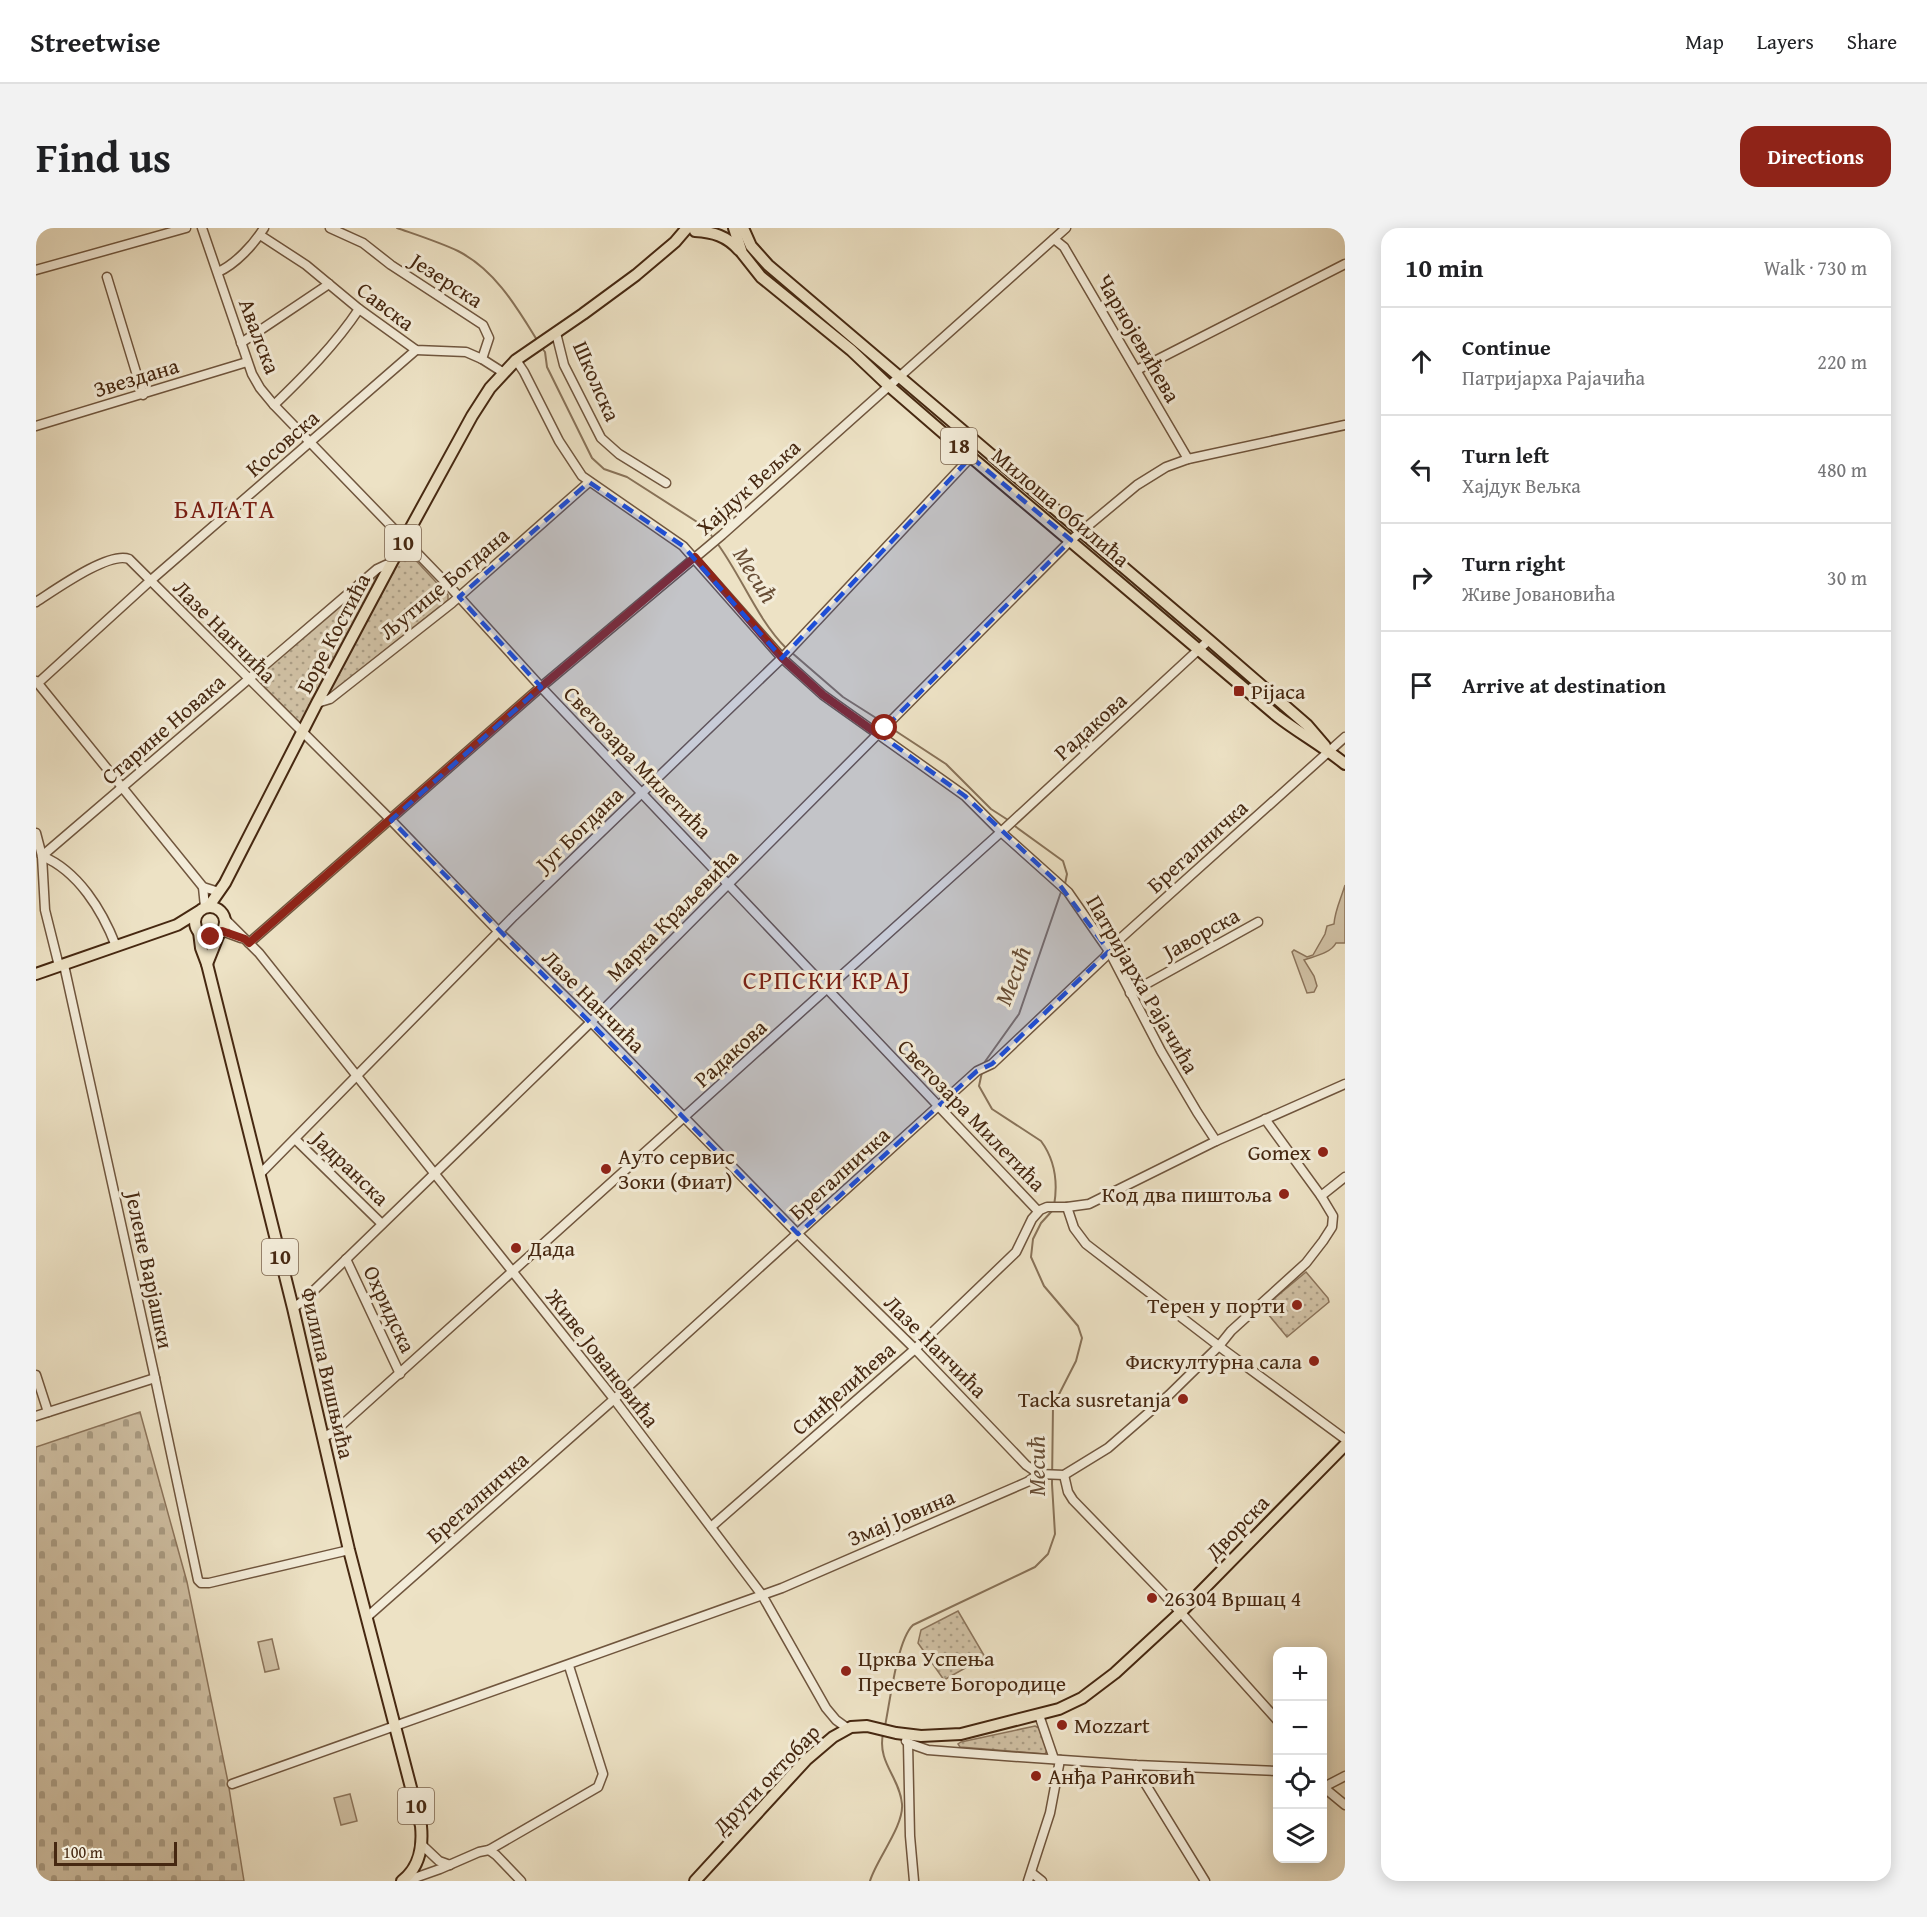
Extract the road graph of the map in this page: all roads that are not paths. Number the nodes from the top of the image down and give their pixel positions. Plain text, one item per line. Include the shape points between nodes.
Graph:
1 (186, 228) edge
2 (202, 228) edge
3 (330, 228) edge
4 (734, 228) edge
5 (743, 228) edge
6 (1066, 228) edge
7 (693, 229) edge
8 (262, 232) edge
9 (1054, 239) junction
10 (742, 253) junction
11 (1345, 264) edge
12 (36, 270) edge
13 (218, 272) junction
14 (106, 277) dead end
15 (328, 284) junction
16 (359, 309) junction
17 (553, 336) junction
18 (241, 343) junction
19 (416, 350) junction
20 (531, 350) joint
21 (482, 359) junction
22 (516, 360) junction
23 (247, 362) junction
24 (1137, 370) junction
25 (504, 373) junction
26 (899, 376) junction
27 (889, 386) junction
28 (143, 395) junction
29 (274, 405) junction
30 (1345, 424) edge
31 (36, 426) edge
32 (310, 443) junction
33 (971, 457) junction
34 (1188, 459) junction
35 (589, 482) junction
36 (666, 483) dead end
37 (1082, 531) junction
38 (1071, 540) junction
39 (404, 542) junction
40 (695, 557) junction
41 (392, 562) junction
42 (150, 581) junction
43 (459, 597) junction
44 (36, 602) edge
45 (1209, 640) junction
46 (1200, 650) junction
47 (784, 656) junction
48 (248, 679) junction
49 (37, 682) edge
50 (541, 687) junction
51 (317, 703) junction
52 (882, 731) junction
53 (303, 733) junction
54 (1345, 737) edge
55 (1329, 751) junction
56 (1345, 764) edge
57 (123, 788) junction
58 (643, 793) junction
59 (391, 820) junction
60 (1004, 829) junction
61 (36, 834) edge
62 (42, 856) junction
63 (728, 884) junction
64 (203, 887) junction
65 (221, 889) junction
66 (204, 909) junction
67 (224, 917) junction
68 (1258, 922) dead end
69 (177, 925) junction
70 (198, 931) junction
71 (221, 932) junction
72 (499, 932) junction
73 (247, 941) junction
74 (116, 946) junction
75 (1108, 951) junction
76 (207, 964) junction
77 (61, 965) junction
78 (36, 974) edge
79 (827, 988) junction
80 (1130, 993) junction
81 (591, 1022) junction
82 (356, 1075) junction
83 (1345, 1084) edge
84 (938, 1107) junction
85 (684, 1119) junction
86 (1265, 1119) junction
87 (295, 1139) junction
88 (1216, 1141) junction
89 (260, 1174) junction
90 (434, 1175) junction
91 (1345, 1177) edge
92 (1321, 1196) junction
93 (1064, 1207) junction
94 (1038, 1211) junction
95 (382, 1224) junction
96 (798, 1234) junction
97 (346, 1259) junction
98 (512, 1272) junction
99 (293, 1308) junction
100 (1219, 1346) junction
101 (915, 1349) junction
102 (400, 1374) junction
103 (36, 1375) edge
104 (155, 1378) junction
105 (614, 1399) junction
106 (48, 1412) junction
107 (36, 1416) edge
108 (323, 1437) junction
109 (1345, 1439) edge
110 (1345, 1445) edge
111 (1042, 1475) junction
112 (1061, 1475) junction
113 (711, 1527) junction
114 (349, 1550) junction
115 (762, 1595) junction
116 (1180, 1613) junction
117 (367, 1617) junction
118 (569, 1666) junction
119 (1039, 1715) junction
120 (1273, 1715) edge
121 (396, 1726) junction
122 (847, 1728) junction
123 (893, 1733) junction
124 (944, 1736) junction
125 (908, 1743) junction
126 (955, 1752) junction
127 (1057, 1759) junction
128 (1136, 1765) junction
129 (1273, 1771) edge
130 (1345, 1776) edge
131 (232, 1784) dead end
132 (1327, 1785) edge
133 (1327, 1790) edge
134 (1345, 1805) edge
135 (422, 1845) junction
136 (489, 1850) junction
137 (450, 1864) junction
138 (1030, 1877) edge
139 (404, 1881) edge
140 (521, 1881) edge
141 (695, 1881) edge
142 (914, 1881) edge
143 (1042, 1881) edge
144 (1205, 1881) edge

1 - 12 street
2 - 13 street, Авалска
3 - 21 street, Језерска via 363,243 483,325 489,339
4 - 10 main road, Милоша Обилића
5 - 26 main road, Милоша Обилића / 18 via 768,265
6 - 9 street, Хајдук Вељка
7 - 10 main road, 18 via 724,237
7 - 17 main road, Школска / 10
8 - 13 street via 231,265
8 - 15 street, Савска
9 - 24 street, Чарнојевићева via 1064,247
9 - 26 street, Хајдук Вељка
10 - 27 main road, Милоша Обилића / 18 via 761,277
11 - 24 street
13 - 18 street, Авалска
14 - 28 street
15 - 16 street, Савска
15 - 18 street
16 - 19 street, Савска
16 - 29 street via 306,374
17 - 20 main road, Школска / 10
17 - 36 street, Школска via 601,438
18 - 23 street, Авалска
19 - 21 street, Савска via 466,352
19 - 32 street, Косовска
20 - 22 main road, Боре Костића / 10
21 - 25 street, Савска
22 - 25 main road, Боре Костића / 10
22 - 35 street, Патријарха Рајачића via 574,466
23 - 28 street, Звездана
23 - 29 street, Авалска via 255,381
24 - 34 street, Чарнојевићева
25 - 39 main road, Боре Костића / 10 via 472,416
26 - 27 street, Хајдук Вељка
26 - 37 main road, Милоша Обилића / 18
27 - 33 main road, Милоша Обилића / 18
27 - 40 street, Хајдук Вељка
28 - 31 street, Звездана
29 - 32 street, Авалска
30 - 34 street, Марка Краљевића
32 - 39 street, Светозара Милетића
32 - 42 street, Косовска
33 - 38 main road, Милоша Обилића / 18
33 - 47 street, Југ Богдана
34 - 37 street, Марка Краљевића via 1137,485
35 - 40 street, Патријарха Рајачића
35 - 43 street, Љутице Богдана
37 - 38 street, Марка Краљевића
37 - 45 main road, Милоша Обилића / 18
38 - 46 main road, Милоша Обилића / 18
38 - 52 street, Марка Краљевића
39 - 41 main road, Боре Костића / 10
39 - 43 street, Светозара Милетића
40 - 47 street, Патријарха Рајачића
40 - 50 street, Хајдук Вељка
41 - 48 street, Старине Новака via 376,569
41 - 51 main road, Боре Костића / 10
42 - 44 street, Лазе Нанчића via 121,556 102,562
42 - 48 street, Лазе Нанчића
42 - 49 street, Косовска
43 - 50 street, Светозара Милетића
43 - 51 street, Љутице Богдана via 330,699
45 - 46 street, Радакова
45 - 55 main road, Милоша Обилића / 18 via 1307,725
46 - 55 main road, Милоша Обилића / 18 via 1298,733
46 - 60 street, Радакова
47 - 52 street, Патријарха Рајачића via 823,695
47 - 58 street, Југ Богдана
48 - 53 street, Лазе Нанчића
48 - 57 street, Старине Новака
49 - 57 street
50 - 58 street, Светозара Милетића
50 - 59 street, Хајдук Вељка
51 - 53 main road, Боре Костића / 10
52 - 60 street, Патријарха Рајачића
52 - 63 street, Марка Краљевића
53 - 59 street, Лазе Нанчића
53 - 65 main road, Боре Костића / 10
54 - 55 street, Брегалничка
55 - 56 main road, Милоша Обилића / 18
55 - 75 street, Брегалничка
57 - 62 street, Старине Новака
57 - 64 street
58 - 63 street, Светозара Милетића
58 - 72 street, Југ Богдана
59 - 72 street, Лазе Нанчића
59 - 73 street, Хајдук Вељка
60 - 75 street, Патријарха Рајачића via 1068,892
60 - 79 street, Радакова
61 - 62 street, Јелене Варјашки
62 - 74 street via 77,880
62 - 77 street, Јелене Варјашки via 45,910
63 - 79 street, Светозара Милетића
63 - 81 street, Марка Краљевића
64 - 65 street
64 - 66 street
65 - 66 main road, Боре Костића / 10
65 - 67 main road, Боре Костића / 10
66 - 67 main road via 218,908
66 - 69 main road
66 - 70 main road via 195,920
67 - 71 main road
67 - 73 street, Живе Јовановића
68 - 80 street, Јаворска
69 - 70 main road
69 - 74 main road
70 - 71 main road via 211,937
70 - 76 main road, Филипа Вишњића / 10
71 - 73 street, Живе Јовановића
71 - 76 main road
72 - 81 street, Лазе Нанчића
72 - 82 street, Југ Богдана
73 - 82 street, Живе Јовановића
74 - 77 main road
75 - 80 street, Патријарха Рајачића
75 - 84 street, Брегалничка via 992,1064 977,1071
76 - 89 main road, Филипа Вишњића / 10
77 - 78 main road
77 - 104 street, Јелене Варјашки
79 - 84 street, Светозара Милетића
79 - 85 street, Радакова
80 - 88 street, Патријарха Рајачића
81 - 85 street, Лазе Нанчића
81 - 90 street, Марка Краљевића
82 - 87 street, Југ Богдана
82 - 90 street, Живе Јовановића
83 - 86 street
84 - 94 street, Светозара Милетића
84 - 96 street, Брегалничка
85 - 96 street, Лазе Нанчића
85 - 98 street, Радакова
86 - 88 street
86 - 92 street
87 - 89 street, Југ Богдана
87 - 95 street, Јадранска
88 - 93 street via 1098,1200
89 - 99 main road, Филипа Вишњића / 10
90 - 95 street, Марка Краљевића
90 - 98 street, Живе Јовановића
91 - 92 street
92 - 100 street via 1333,1216 1332,1227 1306,1263
93 - 94 street
93 - 100 street, Светозара Милетића via 1086,1244
94 - 101 street, Синђелићева via 1016,1252
95 - 97 street, Марка Краљевића
96 - 101 street, Лазе Нанчића
96 - 105 street, Брегалничка
97 - 99 street, Марка Краљевића
97 - 102 street, Охридска
98 - 102 street, Радакова
98 - 105 street, Живе Јовановића
99 - 108 main road, Филипа Вишњића / 10
100 - 109 street, Светозара Милетића
100 - 112 street via 1108,1448
101 - 111 street, Лазе Нанчића via 1026,1465
101 - 113 street, Синђелићева
102 - 108 street, Радакова via 334,1432
103 - 106 street
104 - 106 street
104 - 114 street, Јелене Варјашки via 196,1576 201,1583
105 - 113 street, Живе Јовановића
105 - 117 street, Брегалничка
106 - 107 street
108 - 114 main road, Филипа Вишњића / 10
110 - 116 main road, Дворска
111 - 112 street, Змај Јовина
111 - 115 street, Змај Јовина
112 - 116 street via 1073,1500
113 - 115 street, Живе Јовановића
114 - 117 main road, Филипа Вишњића / 10
115 - 118 street, Змај Јовина
115 - 122 street, Живе Јовановића via 826,1708
116 - 119 main road, Дворска via 1099,1687 1071,1704
116 - 120 street
117 - 121 main road, 10
118 - 121 street, Змај Јовина
118 - 136 street via 603,1774 600,1783
119 - 124 main road, Дворска
119 - 127 street
121 - 131 street, Змај Јовина
121 - 135 main road, 10 via 421,1826
122 - 123 main road, Други октобар via 876,1728
122 - 141 main road, Други октобар via 806,1760
123 - 124 main road, Други октобар
123 - 125 street
124 - 126 street
125 - 126 street via 928,1750
125 - 142 street
126 - 127 street
127 - 128 street
127 - 138 street via 1050,1812
128 - 129 street
128 - 144 street
130 - 132 street
133 - 134 street
135 - 137 street via 439,1861
135 - 139 main road, 10 via 416,1866
136 - 137 street
136 - 140 street
137 - 139 street
138 - 143 street

